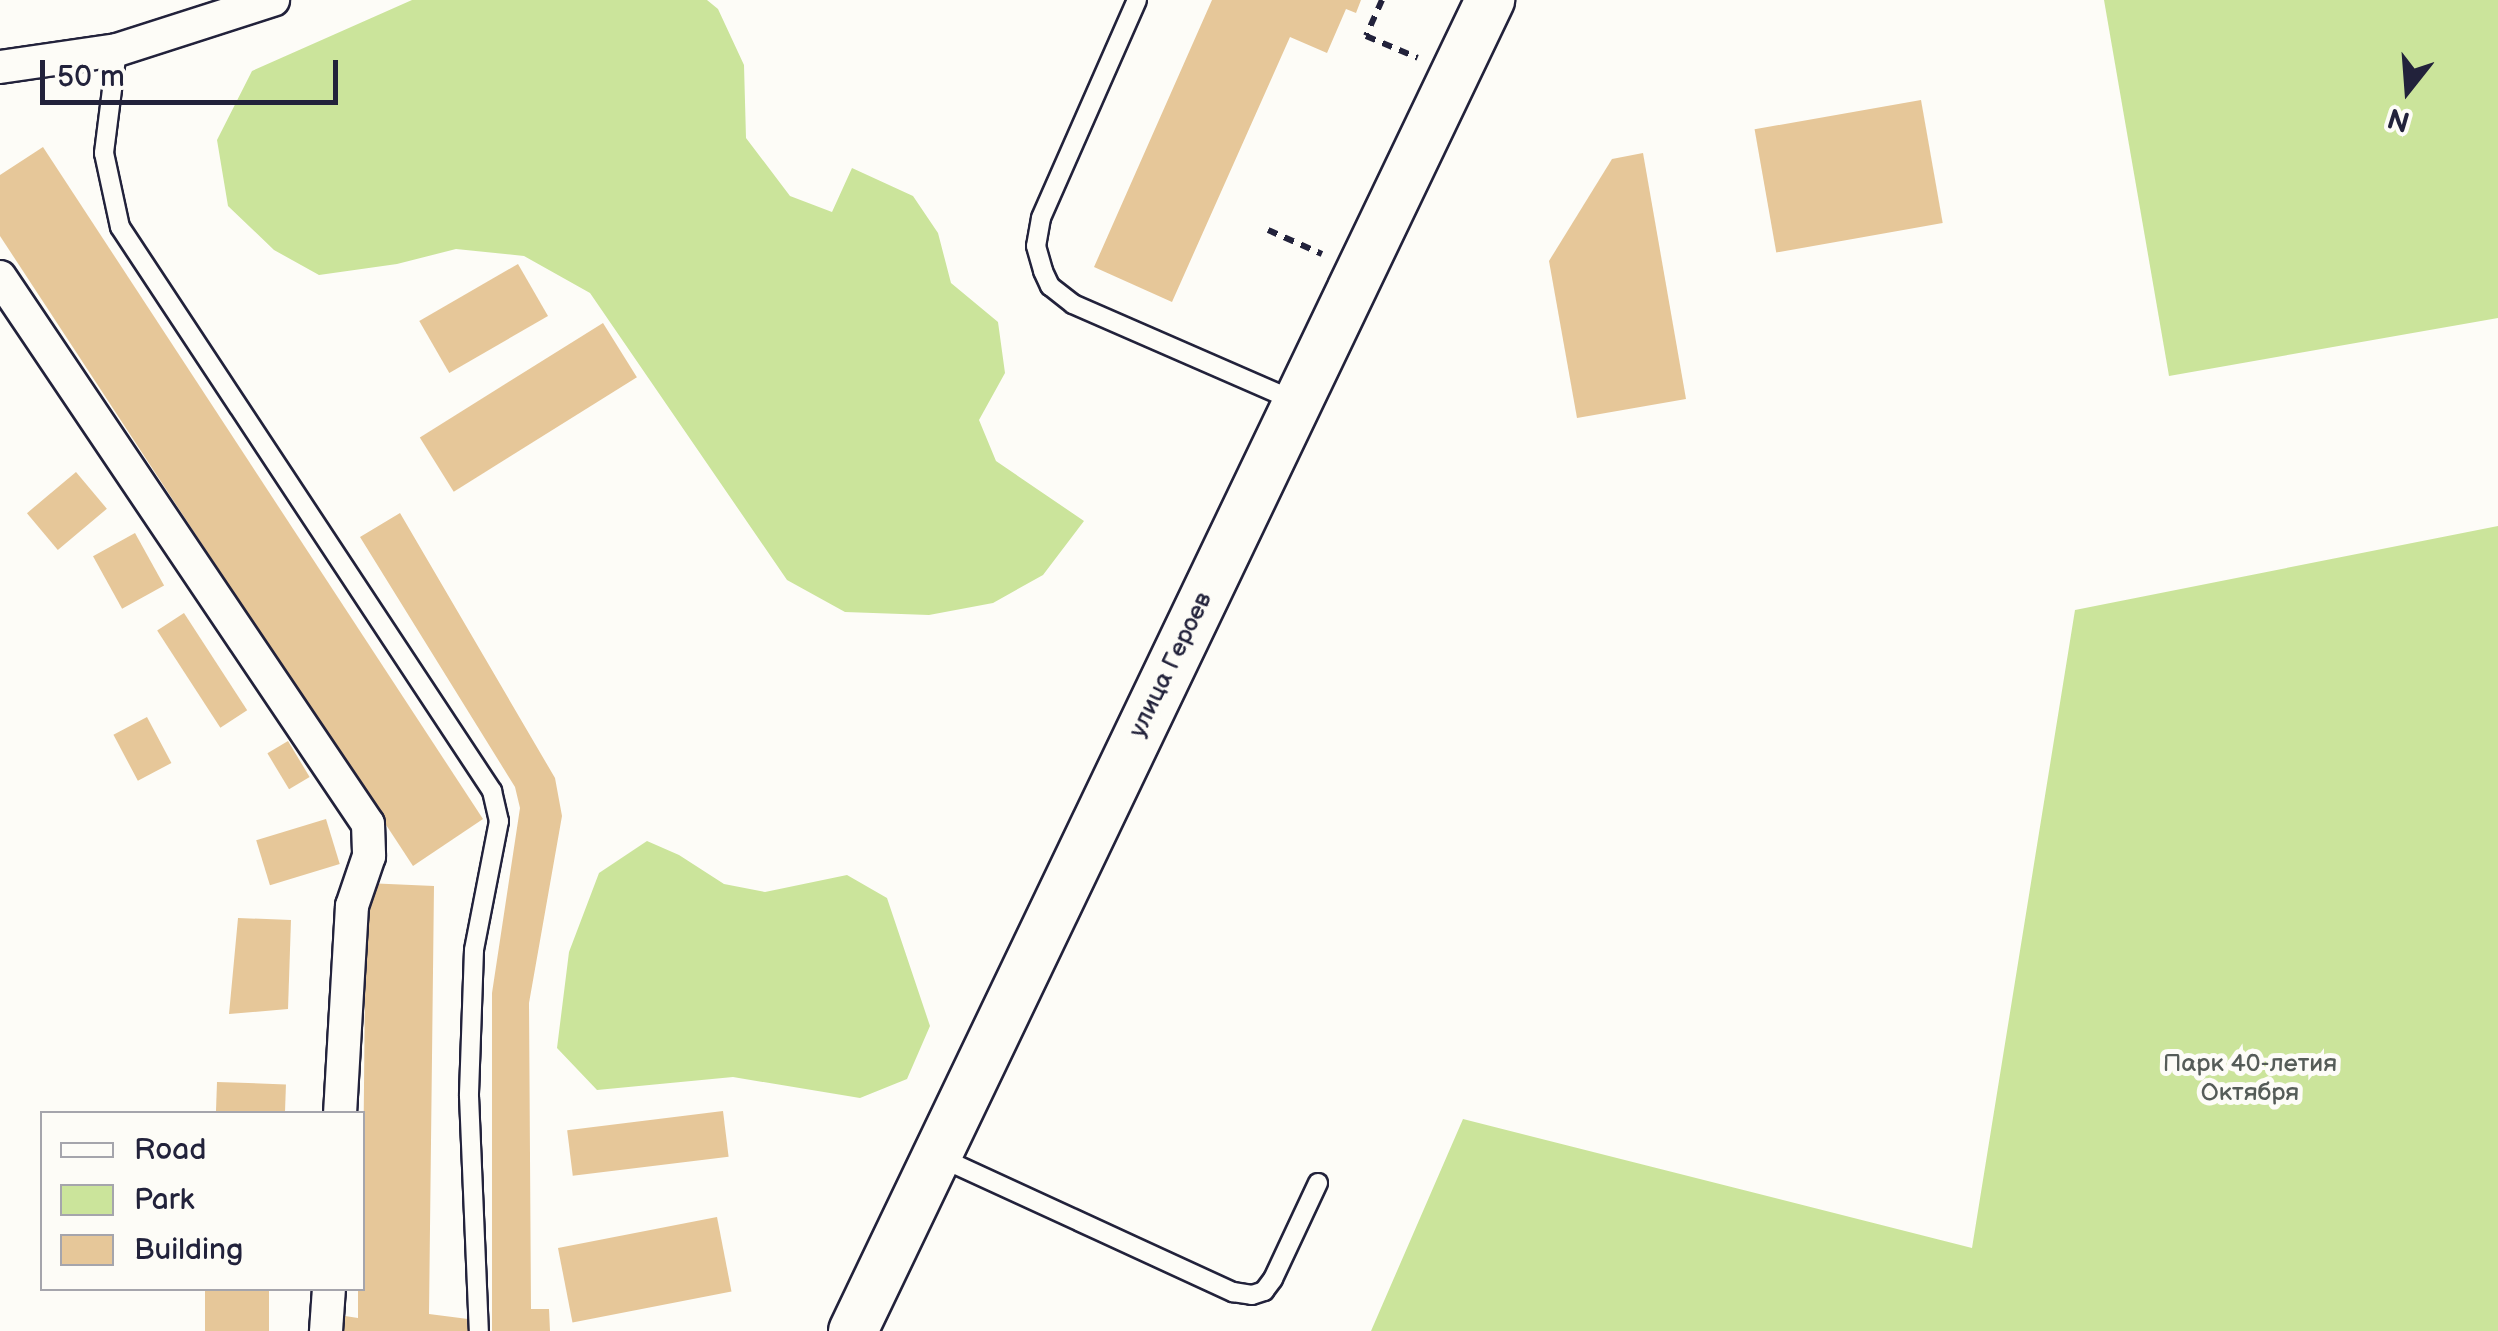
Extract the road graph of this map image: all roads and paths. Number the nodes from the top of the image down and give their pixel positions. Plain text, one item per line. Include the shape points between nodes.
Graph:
1 (273, 0) edge
2 (1137, 0) edge
3 (1382, 0) edge
4 (1490, 0) edge
5 (116, 50) junction
6 (1428, 63) dead end
7 (0, 67) edge
8 (1268, 230) dead end
9 (1331, 258) dead end
10 (0, 277) edge
11 (1297, 402) junction
12 (340, 1111) edge
13 (937, 1156) junction
14 (1318, 1183) dead end
15 (329, 1291) edge
16 (326, 1331) edge
17 (479, 1331) edge
18 (853, 1331) edge

1 - 5 street
2 - 11 lane via 1041,218 1036,246 1043,271 1050,286 1074,304
3 - 6 path via 1366,36
4 - 11 street, улица Героев
5 - 7 street
5 - 17 lane via 104,153 120,226 492,791 500,821 474,950 469,1096
8 - 9 path
10 - 12 street via 368,824 370,856 352,906
11 - 13 street, улица Героев
13 - 14 lane via 1234,1292 1252,1294 1273,1279
13 - 18 street, улица Героев
15 - 16 street

